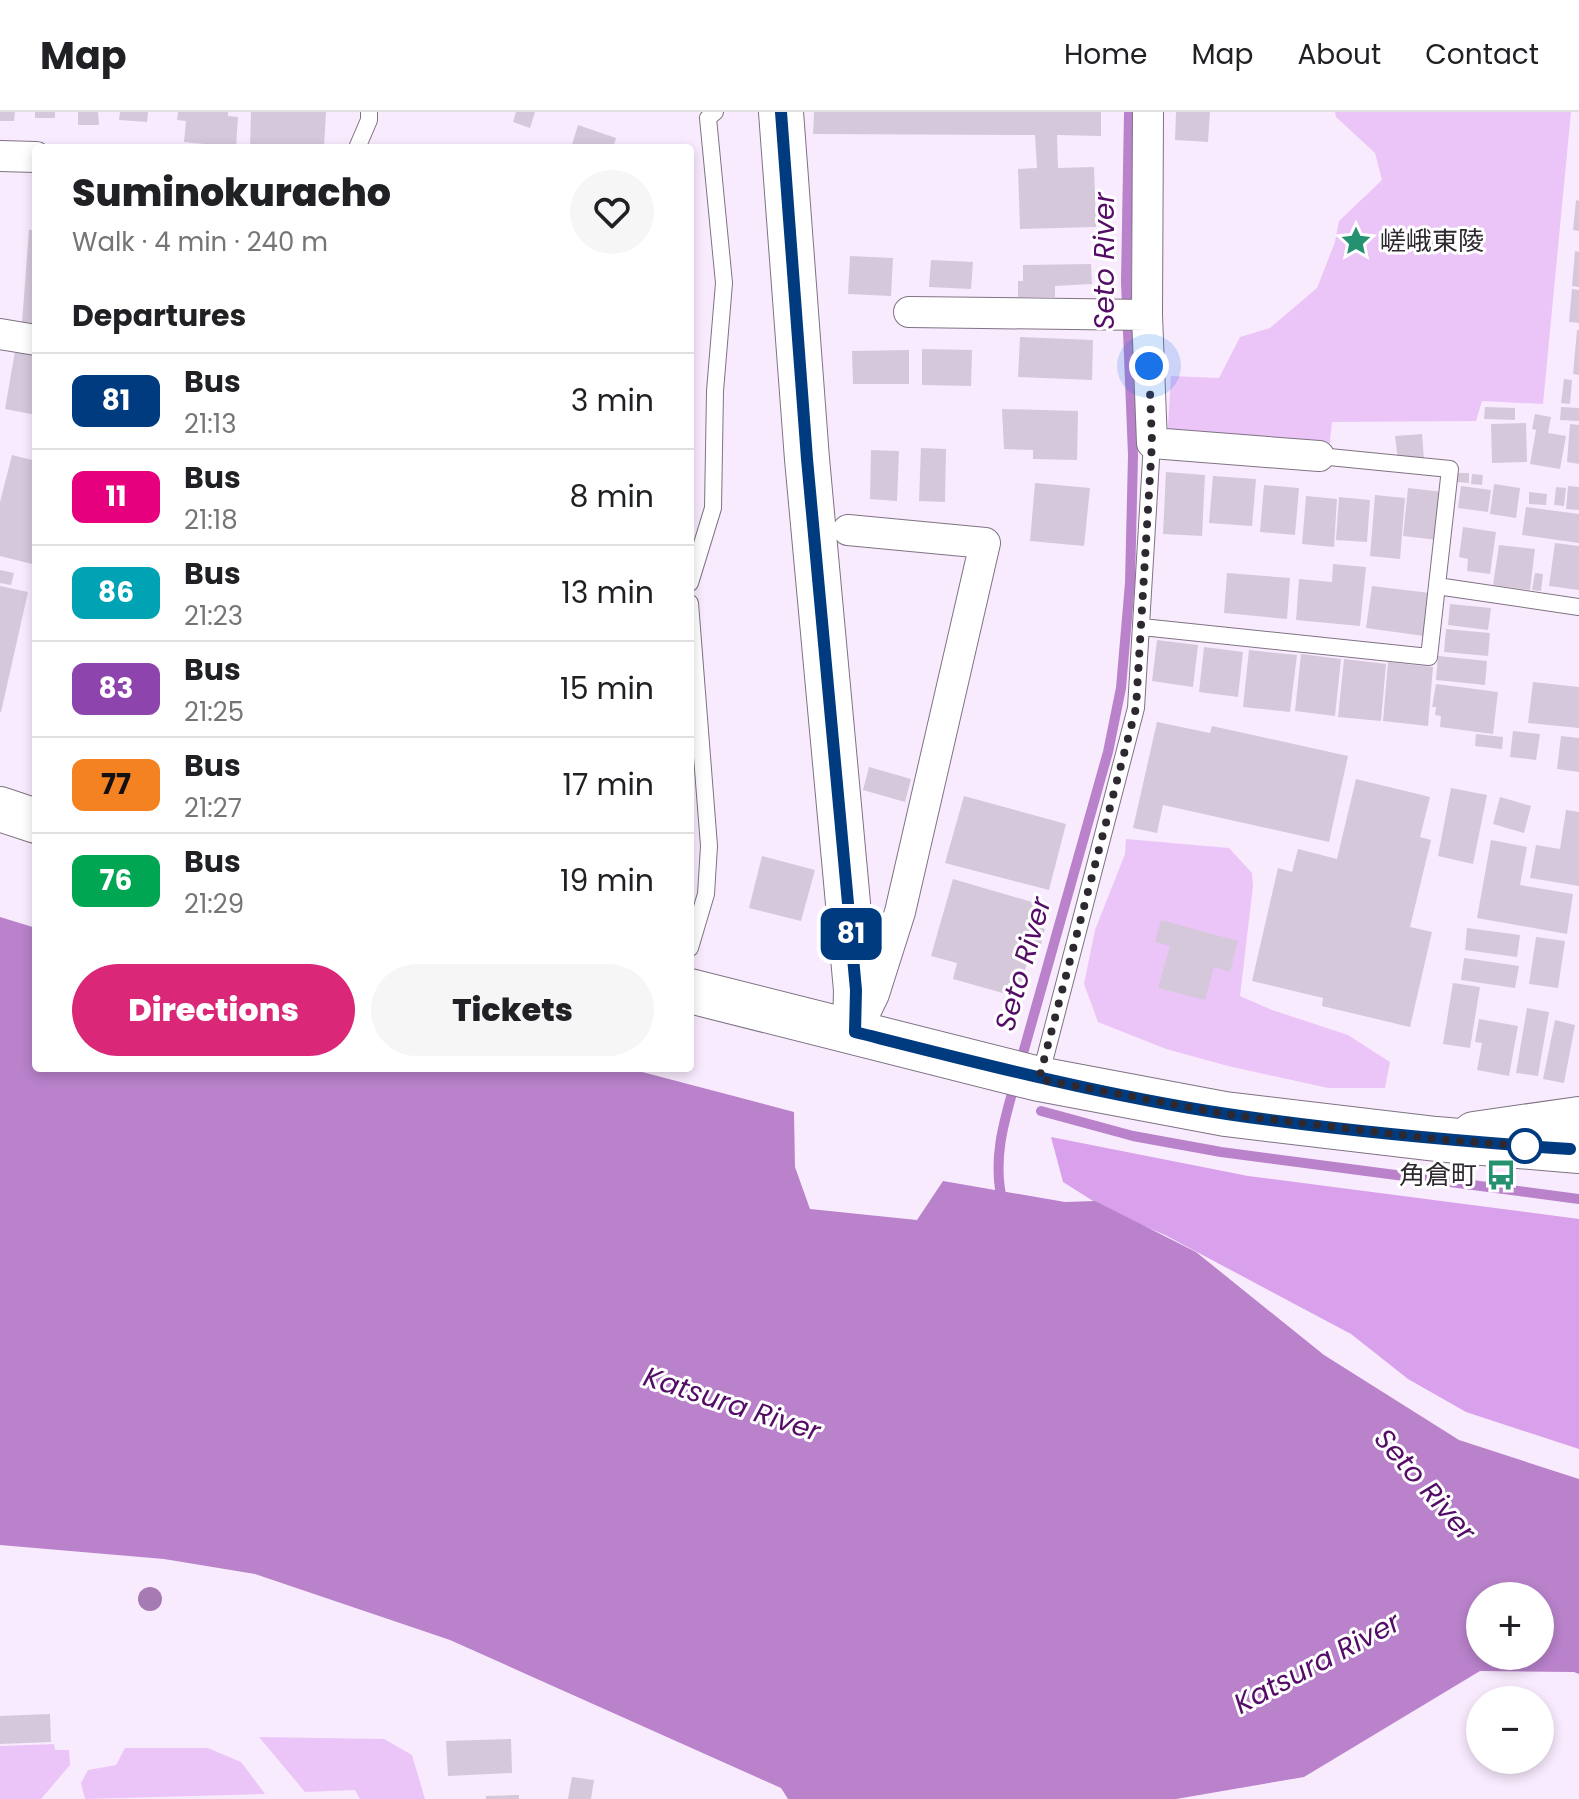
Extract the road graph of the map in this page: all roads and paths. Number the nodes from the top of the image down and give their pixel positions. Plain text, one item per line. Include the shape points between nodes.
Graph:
1 (369, 112) edge
2 (715, 112) edge
3 (781, 112) edge
4 (1148, 112) edge
5 (359, 144) edge
6 (0, 156) edge
7 (32, 157) edge
8 (909, 312) dead end
9 (1133, 315) junction
10 (0, 334) edge
11 (32, 339) edge
12 (1152, 443) junction
13 (1319, 456) joint
14 (848, 530) dead end
15 (694, 570) edge
16 (1437, 586) junction
17 (1579, 607) edge
18 (1142, 627) junction
19 (694, 654) edge
20 (0, 809) edge
21 (32, 820) edge
22 (694, 934) edge
23 (694, 992) edge
24 (855, 1032) junction
25 (1039, 1079) junction
26 (1576, 1126) edge

1 - 5 lane
2 - 15 lane via 708,118 724,283 713,508
3 - 24 main road via 856,990
4 - 9 street
6 - 7 street
8 - 9 street
9 - 12 street
10 - 11 street
12 - 13 street
12 - 18 lane
13 - 16 lane via 1450,469
14 - 24 street via 985,543 900,912 874,994
16 - 17 lane
16 - 18 lane via 1429,657
18 - 25 lane via 1136,708
19 - 22 lane via 709,846 706,894
20 - 21 main road
23 - 24 main road
24 - 25 main road
25 - 26 main road via 1225,1114 1436,1139

